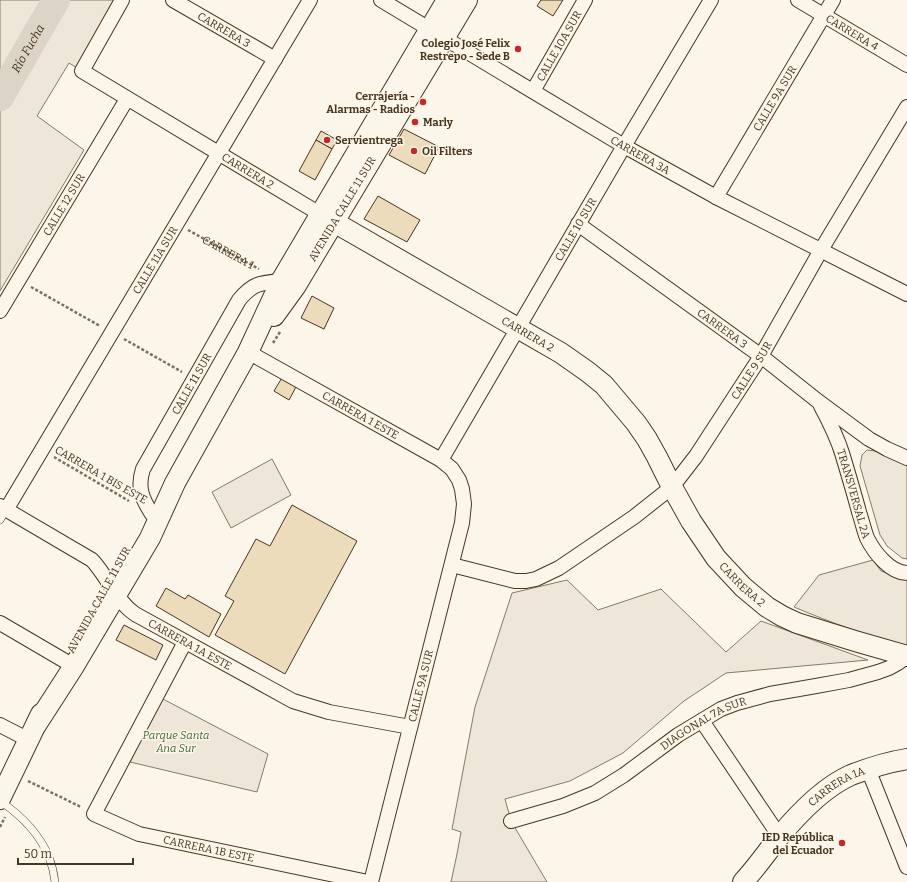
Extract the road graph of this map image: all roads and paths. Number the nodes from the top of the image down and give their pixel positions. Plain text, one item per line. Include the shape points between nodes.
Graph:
1 (122, 0) edge
2 (173, 0) edge
3 (310, 0) edge
4 (381, 0) edge
5 (446, 0) edge
6 (467, 0) edge
7 (585, 0) edge
8 (711, 0) edge
9 (798, 0) edge
10 (833, 0) edge
11 (824, 15) junction
12 (437, 34) junction
13 (275, 59) junction
14 (907, 65) edge
15 (533, 91) junction
16 (127, 98) junction
17 (907, 107) edge
18 (624, 146) junction
19 (219, 153) junction
20 (716, 197) junction
21 (327, 218) junction
22 (177, 223) junction
23 (578, 224) junction
24 (821, 250) junction
25 (281, 281) junction
26 (907, 294) edge
27 (0, 311) edge
28 (518, 328) junction
29 (248, 352) junction
30 (761, 356) junction
31 (820, 402) junction
32 (42, 449) junction
33 (906, 456) edge
34 (441, 460) junction
35 (175, 482) junction
36 (672, 487) junction
37 (462, 489) joint
38 (2, 512) edge
39 (152, 514) junction
40 (452, 565) junction
41 (905, 573) edge
42 (112, 589) junction
43 (0, 623) edge
44 (185, 642) junction
45 (907, 656) edge
46 (65, 661) junction
47 (702, 721) junction
48 (0, 725) edge
49 (410, 727) junction
50 (32, 733) junction
51 (907, 759) edge
52 (868, 769) junction
53 (13, 772) junction
54 (0, 800) edge
55 (94, 814) junction
56 (511, 821) dead end
57 (780, 836) junction
58 (906, 860) edge
59 (55, 882) edge
60 (368, 882) edge
61 (371, 882) edge
62 (743, 882) edge

1 - 16 street, CARRERA 2 via 82,72
2 - 13 street, CARRERA 3
3 - 13 street, CALLE 11A SUR
4 - 12 street, CARRERA 3A
5 - 12 main road, AVENIDA CALLE 11 SUR
6 - 12 main road, AVENIDA CALLE 11 SUR
7 - 15 street, CALLE 10A SUR
8 - 18 street, CALLE 10 SUR
9 - 11 street, CARRERA 4
10 - 11 street, CALLE 9A SUR
11 - 14 street, CARRERA 4
11 - 20 street, CALLE 9A SUR
12 - 15 street, CARRERA 3A
12 - 21 main road, AVENIDA CALLE 11 SUR
13 - 19 street, CALLE 11A SUR
15 - 18 street, CARRERA 3A
16 - 19 street, CARRERA 2
16 - 27 street, CALLE 12 SUR
17 - 24 street, CALLE 9 SUR
18 - 20 street, CARRERA 3A
18 - 23 street, CALLE 10 SUR
19 - 21 street, CARRERA 2
19 - 22 street, CALLE 11A SUR
20 - 24 street, CARRERA 3A
21 - 25 main road, AVENIDA CALLE 11 SUR
21 - 28 main road, CARRERA 2
21 - 29 main road, AVENIDA CALLE 11 SUR via 295,288
22 - 25 path, CARRERA 1
22 - 32 street, CALLE 11A SUR
23 - 28 street, CALLE 10 SUR
23 - 30 street, CARRERA 3
24 - 26 street, CARRERA 3A
24 - 30 street, CALLE 9 SUR
25 - 29 main road, AVENIDA CALLE 11 SUR
25 - 39 street, CALLE 11 SUR via 258,284 239,300 144,469 140,483 144,501
28 - 34 street, CALLE 10 SUR
28 - 36 main road, CARRERA 2 via 566,356 604,385 647,439
29 - 34 street, CARRERA 1 ESTE
29 - 35 main road, AVENIDA CALLE 11 SUR
30 - 31 street, CARRERA 3
30 - 36 street, CALLE 9 SUR via 696,456
31 - 33 street, CARRERA 3 via 870,439
31 - 41 street, TRANSVERSAL 2A via 842,453 867,538 876,553 887,564
32 - 38 street, CALLE 11A SUR
32 - 39 path, CARRERA 1 BIS ESTE
34 - 37 street, CARRERA 1 ESTE via 452,469
35 - 39 main road, AVENIDA CALLE 11 SUR
35 - 42 main road, AVENIDA CALLE 11 SUR via 150,538
36 - 40 street, CALLE 9 SUR via 596,543 559,568 536,579 515,580
36 - 45 main road, CARRERA 2 via 716,558 743,587 767,607 797,623
37 - 40 street, CALLE 9A SUR via 462,523
38 - 42 street, CARRERA 1A ESTE via 92,560
39 - 42 main road, AVENIDA CALLE 11 SUR via 138,532
40 - 49 street, CALLE 9A SUR
42 - 44 street, CARRERA 1A ESTE via 131,612
42 - 46 main road, AVENIDA CALLE 11 SUR via 69,651
42 - 50 main road, AVENIDA CALLE 11 SUR via 74,666
43 - 46 street
44 - 49 street, CARRERA 1A ESTE via 294,701 329,712
44 - 55 street
45 - 47 street, DIAGONAL 7A SUR via 889,668 870,674 742,701 721,709
46 - 50 main road, AVENIDA CALLE 11 SUR
47 - 56 street, DIAGONAL 7A SUR via 595,793 563,806
47 - 57 street
48 - 50 street
49 - 61 street, CALLE 9A SUR
50 - 53 main road, AVENIDA CALLE 11 SUR
51 - 52 main road, CARRERA 1A
52 - 57 main road, CARRERA 1A via 833,786 794,820
52 - 58 street
53 - 54 main road, AVENIDA CALLE 11 SUR
53 - 55 path
54 - 59 lane via 17,813 36,834 50,858
55 - 60 street, CARRERA 1B ESTE via 139,834
57 - 62 main road, CARRERA 1A

